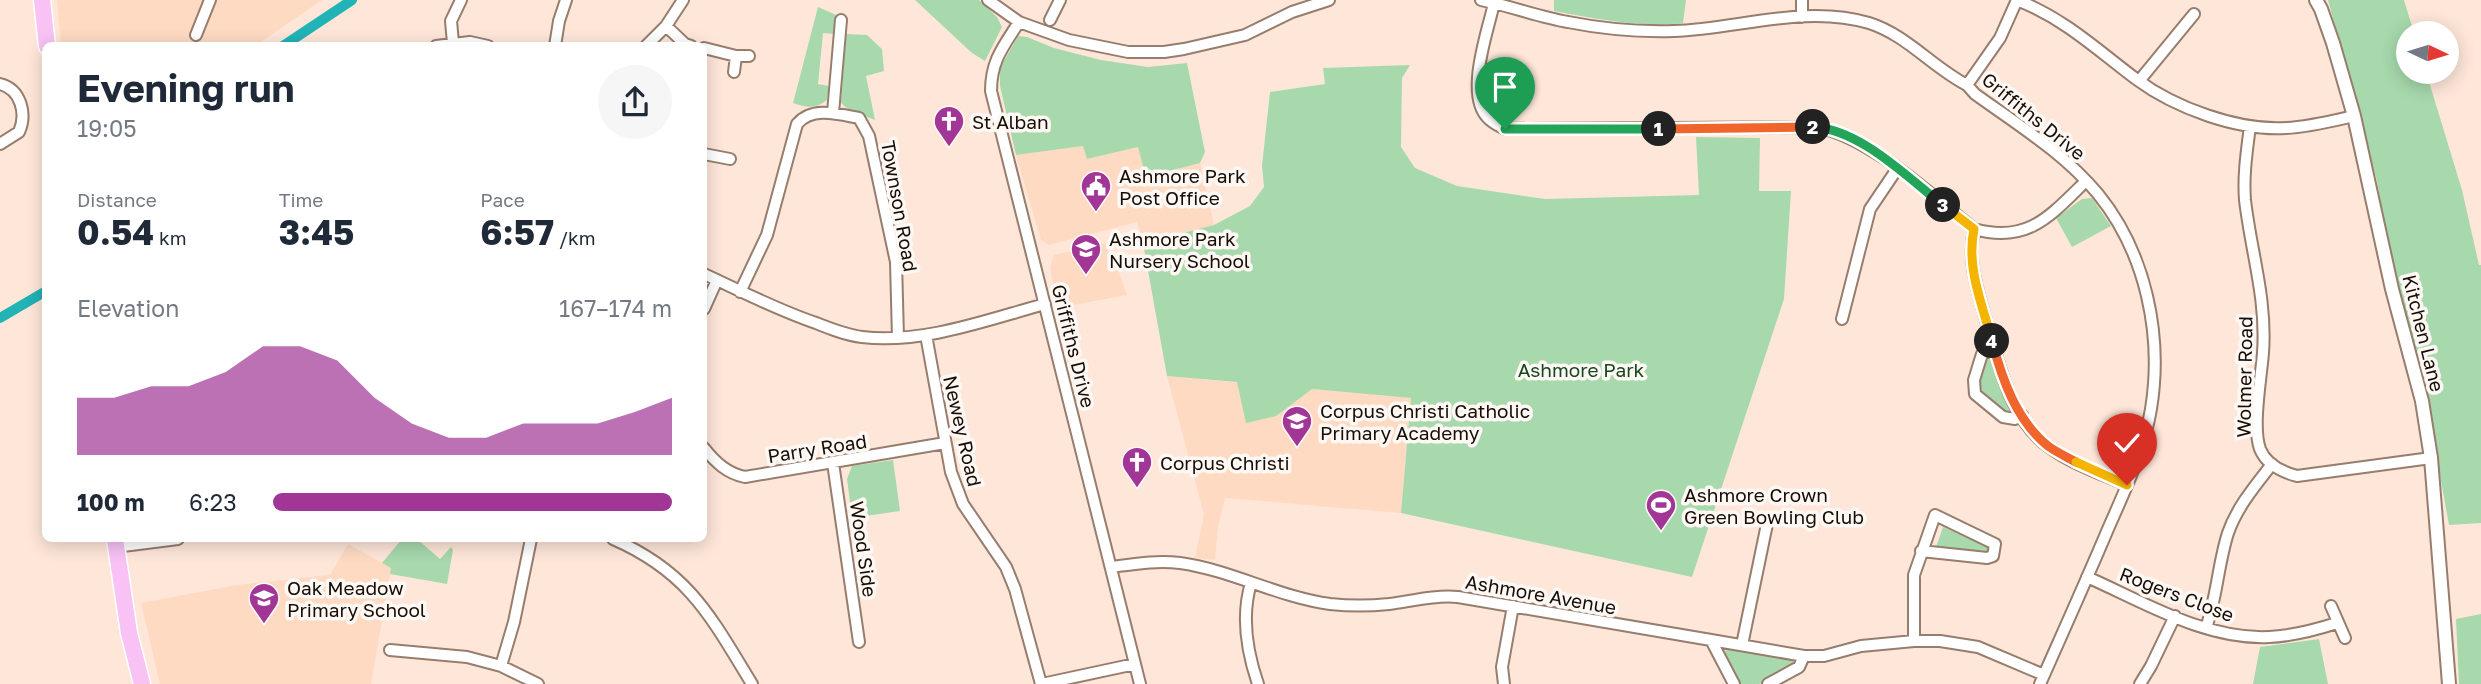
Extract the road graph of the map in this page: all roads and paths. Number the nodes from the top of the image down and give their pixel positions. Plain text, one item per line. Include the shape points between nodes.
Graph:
1 (42, 0) edge
2 (210, 0) edge
3 (461, 0) edge
4 (566, 0) edge
5 (683, 0) edge
6 (988, 0) edge
7 (1286, 0) edge
8 (1329, 0) edge
9 (1481, 0) edge
10 (1801, 0) edge
11 (2017, 0) edge
12 (2316, 0) edge
13 (1057, 1) edge
14 (1494, 3) junction
15 (1292, 12) junction
16 (2194, 14) dead end
17 (1802, 17) junction
18 (841, 20) dead end
19 (1050, 20) dead end
20 (1019, 22) junction
21 (666, 26) junction
22 (196, 35) dead end
23 (47, 42) edge
24 (453, 42) edge
25 (556, 42) edge
26 (650, 42) edge
27 (683, 42) edge
28 (707, 49) edge
29 (736, 56) junction
30 (748, 57) dead end
31 (734, 72) dead end
32 (2139, 82) junction
33 (0, 84) edge
34 (1967, 85) junction
35 (833, 113) junction
36 (2354, 116) junction
37 (2250, 126) junction
38 (0, 144) edge
39 (709, 156) edge
40 (730, 159) dead end
41 (1897, 169) junction
42 (713, 170) dead end
43 (2086, 181) junction
44 (1974, 229) junction
45 (707, 275) edge
46 (717, 280) junction
47 (740, 292) junction
48 (707, 302) edge
49 (1045, 303) junction
50 (1842, 319) dead end
51 (926, 335) junction
52 (898, 338) junction
53 (1994, 348) junction
54 (2022, 415) junction
55 (945, 443) junction
56 (707, 452) edge
57 (2431, 458) junction
58 (833, 463) junction
59 (2272, 464) junction
60 (2127, 485) junction
61 (1767, 524) dead end
62 (530, 542) edge
63 (619, 542) edge
64 (115, 543) edge
65 (1921, 551) junction
66 (1111, 567) junction
67 (2087, 577) junction
68 (1251, 583) junction
69 (1513, 606) junction
70 (2330, 606) dead end
71 (2175, 615) junction
72 (2337, 623) junction
73 (2206, 628) junction
74 (2345, 638) dead end
75 (1711, 640) junction
76 (1914, 641) junction
77 (859, 642) dead end
78 (1742, 645) junction
79 (390, 650) dead end
80 (1804, 656) junction
81 (1135, 664) junction
82 (501, 666) junction
83 (2042, 680) edge
84 (142, 684) edge
85 (538, 684) edge
86 (752, 684) edge
87 (1041, 684) edge
88 (1140, 684) edge
89 (1258, 684) edge
90 (1504, 684) edge
91 (1734, 684) edge
92 (1768, 684) edge
93 (2140, 684) edge
94 (2449, 684) edge

1 - 23 main road
2 - 22 street
3 - 24 street via 452,21
4 - 25 street
5 - 21 street
6 - 20 street
7 - 15 street
8 - 15 street
9 - 14 street, Griffiths Drive
10 - 17 street
11 - 32 street via 2061,21
11 - 34 street via 2000,38
12 - 36 street, Kitchen Lane
13 - 19 street
14 - 17 street, Griffiths Drive via 1566,22 1641,31
14 - 41 street via 1478,74 1478,97 1484,115 1505,129 1817,127 1862,143
15 - 20 street via 1245,35 1164,52 1092,47
16 - 32 street
17 - 34 street, Griffiths Drive via 1834,16 1881,28
18 - 35 street
20 - 49 street, Griffiths Drive via 993,67 991,91
21 - 26 street
21 - 27 street
28 - 29 street
29 - 30 street
29 - 31 street
32 - 37 street via 2183,106
33 - 38 street via 19,97 23,117 19,132
34 - 43 street, Griffiths Drive
35 - 47 street via 810,114 797,124 767,235
35 - 52 street, Townson Road via 859,118 870,136 895,262
36 - 37 street via 2284,128
36 - 57 street, Kitchen Lane via 2422,401
37 - 59 street, Wolmer Road via 2245,199 2263,326 2257,437 2261,452
39 - 40 street
39 - 42 street
41 - 44 street
41 - 50 street via 1870,209
43 - 44 street via 2045,220 2028,229 2007,233
43 - 60 street, Griffiths Drive via 2105,203 2133,254 2151,318 2151,408
44 - 53 street via 1970,257
45 - 46 street
46 - 47 street
46 - 48 street
47 - 52 street via 842,332
49 - 51 street
49 - 66 street, Griffiths Drive
51 - 52 street
51 - 55 street, Newey Road
53 - 54 street via 2006,387
53 - 54 street via 1982,354 1975,394 2003,417
54 - 60 street via 2049,447
55 - 58 street, Parry Road
55 - 87 street, Newey Road via 963,504 1015,589
56 - 58 street, Parry Road via 730,473 745,477
57 - 59 street via 2308,476 2286,473
57 - 94 street, Kitchen Lane
58 - 77 street, Wood Side
59 - 73 street via 2234,520
60 - 67 street, Griffiths Drive
61 - 78 street
62 - 82 street
63 - 86 street via 647,555 685,586 707,610
64 - 84 main road
65 - 65 street via 1987,558 1993,556 1995,544 1935,515
65 - 76 street via 1914,575
66 - 68 street, Ashmore Avenue via 1179,563
66 - 81 street, Griffiths Drive
67 - 71 street, Rogers Close
67 - 83 street, Griffiths Drive
68 - 69 street, Ashmore Avenue via 1346,605 1444,596
68 - 89 street via 1245,612
69 - 75 street, Ashmore Avenue
69 - 90 street via 1502,667
70 - 72 street
71 - 73 street, Rogers Close
71 - 93 street
72 - 73 street, Rogers Close via 2267,637
72 - 74 street
75 - 78 street, Ashmore Avenue
75 - 91 street
76 - 80 street, Ashmore Avenue
76 - 83 street, Ashmore Avenue via 1966,644
78 - 80 street, Ashmore Avenue
79 - 82 street via 467,657
80 - 92 street via 1799,667
81 - 87 street
81 - 88 street, Griffiths Drive
82 - 85 street

